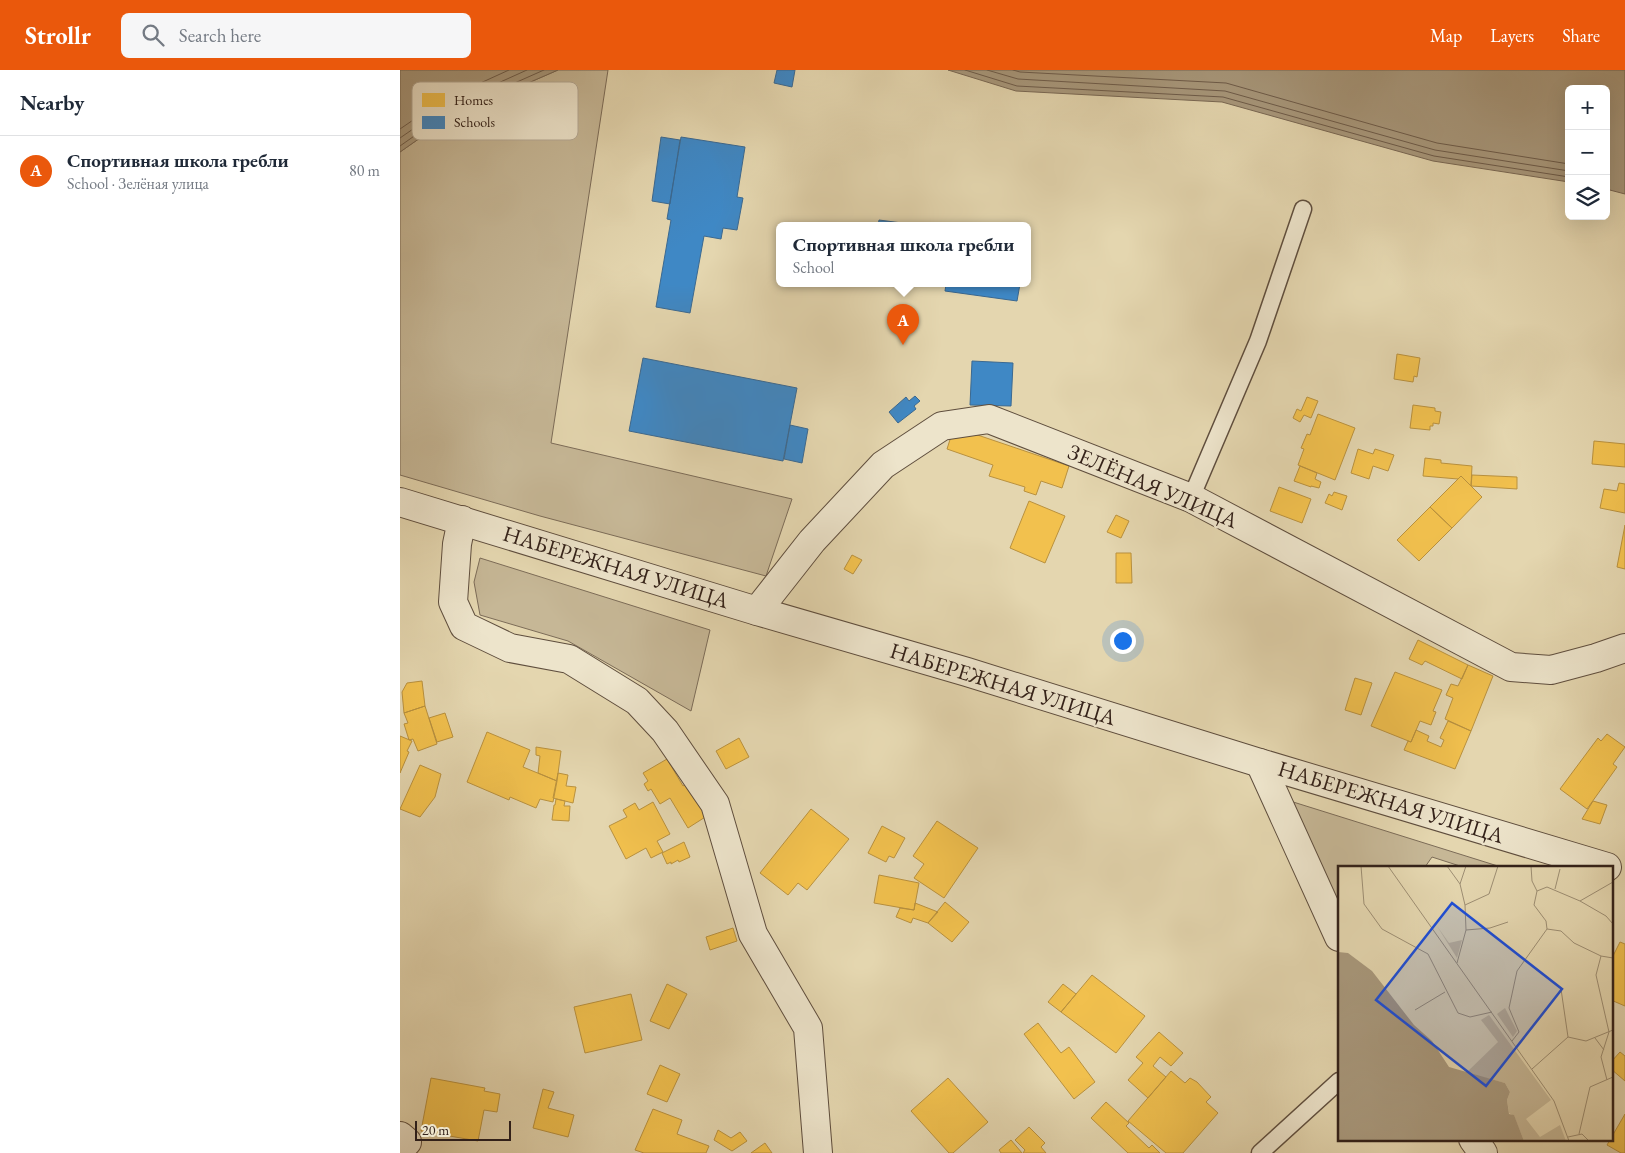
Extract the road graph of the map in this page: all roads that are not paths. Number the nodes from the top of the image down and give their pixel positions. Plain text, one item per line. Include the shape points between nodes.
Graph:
1 (1303, 209) dead end
2 (1191, 498) junction
3 (400, 502) edge
4 (462, 520) junction
5 (757, 611) junction
6 (1625, 648) edge
7 (1260, 763) junction
8 (1604, 866) edge
9 (1612, 868) edge
10 (1625, 872) edge
11 (1338, 934) edge
12 (1338, 1082) edge
13 (1474, 1140) edge
14 (818, 1153) edge
15 (1260, 1153) edge
16 (1483, 1153) edge

1 - 2 lane via 1258,341
2 - 5 street, ЗЕЛЁНАЯ УЛИЦА via 989,419 942,426 883,465 812,541
2 - 6 street, ЗЕЛЁНАЯ УЛИЦА via 1511,667 1551,670
3 - 4 street, НАБЕРЕЖНАЯ УЛИЦА
4 - 5 street, НАБЕРЕЖНАЯ УЛИЦА
4 - 14 street via 453,602 464,626 510,648 569,659 636,701 665,730 715,804 754,934 808,1028
5 - 7 street, НАБЕРЕЖНАЯ УЛИЦА
7 - 8 street, НАБЕРЕЖНАЯ УЛИЦА
7 - 11 street
9 - 10 street
12 - 15 lane
13 - 16 street

